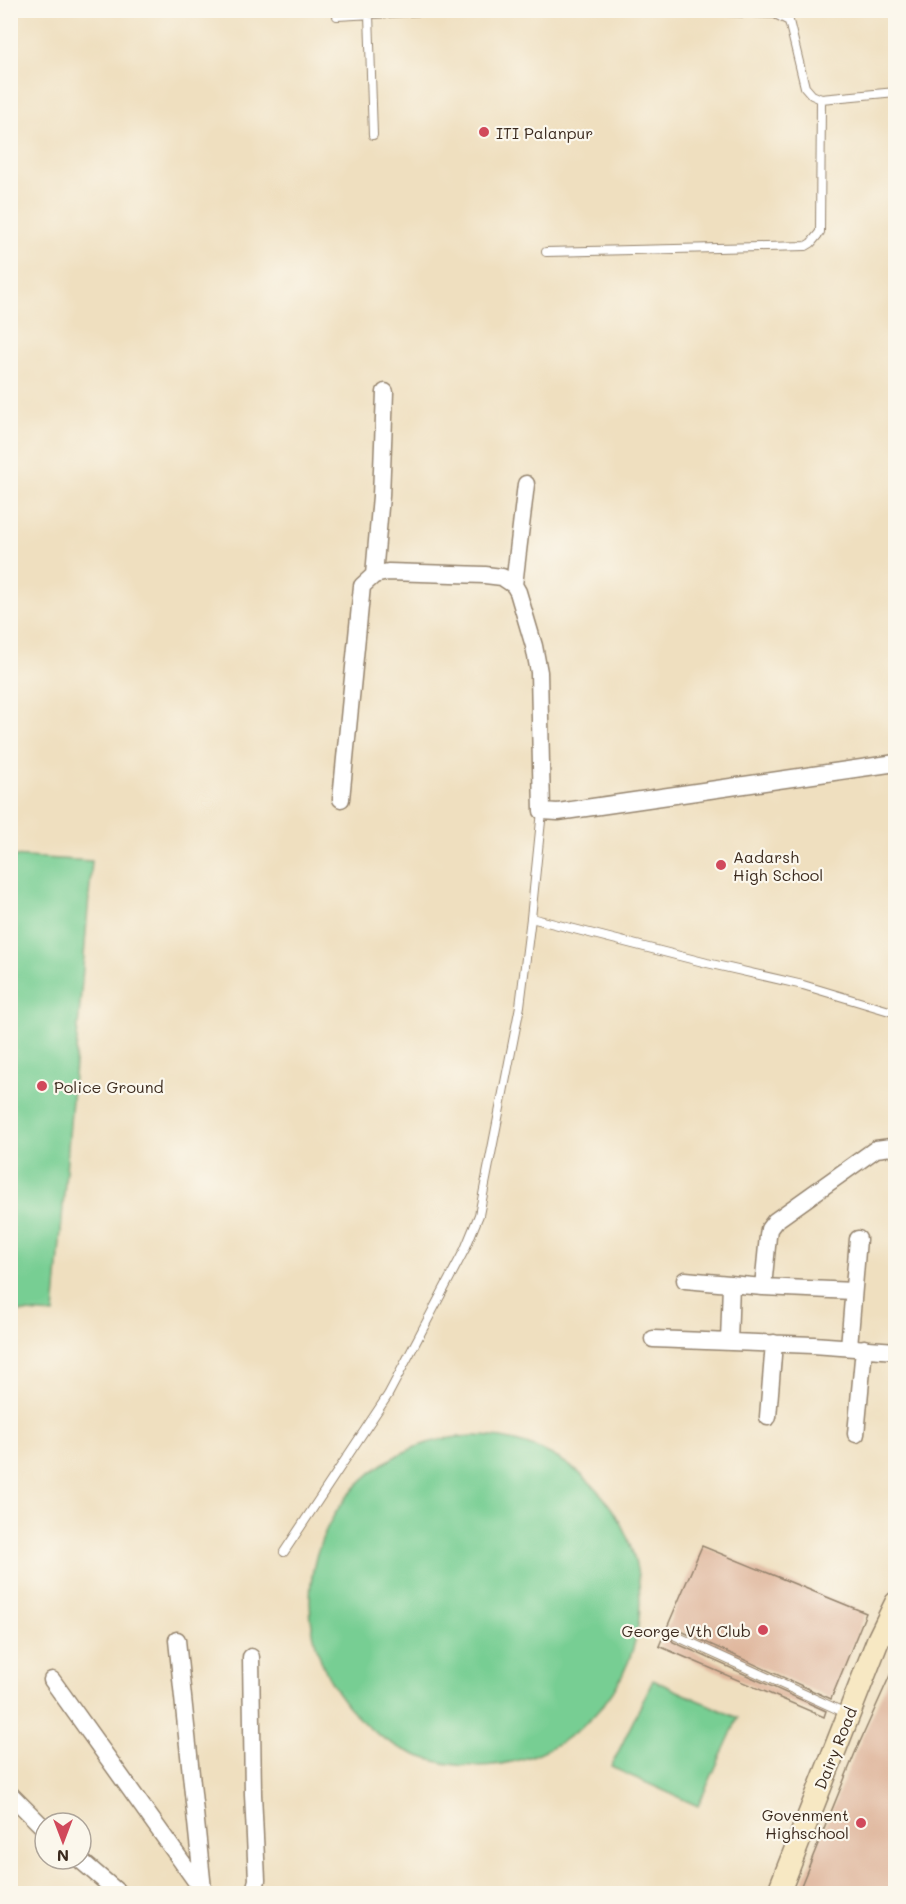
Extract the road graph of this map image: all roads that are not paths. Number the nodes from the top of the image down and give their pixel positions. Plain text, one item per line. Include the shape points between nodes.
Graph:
1 (445, 10) edge
2 (675, 10) edge
3 (792, 10) edge
4 (369, 14) junction
5 (337, 16) dead end
6 (789, 21) junction
7 (896, 92) edge
8 (821, 99) junction
9 (373, 135) dead end
10 (546, 252) dead end
11 (385, 392) dead end
12 (526, 484) dead end
13 (374, 575) junction
14 (514, 585) junction
15 (896, 763) edge
16 (341, 798) dead end
17 (542, 811) junction
18 (531, 918) junction
19 (896, 1013) edge
20 (896, 1151) edge
21 (858, 1239) dead end
22 (685, 1281) dead end
23 (731, 1284) junction
24 (763, 1287) junction
25 (853, 1291) junction
26 (653, 1339) dead end
27 (729, 1342) junction
28 (774, 1343) junction
29 (856, 1347) junction
30 (896, 1351) edge
31 (768, 1417) dead end
32 (856, 1434) dead end
33 (284, 1552) dead end
34 (896, 1603) edge
35 (676, 1636) dead end
36 (177, 1640) dead end
37 (251, 1657) dead end
38 (52, 1680) dead end
39 (849, 1714) junction
40 (10, 1794) edge
41 (33, 1817) edge
42 (93, 1871) edge
43 (204, 1892) edge
44 (120, 1893) edge
45 (253, 1893) edge
46 (778, 1893) edge

1 - 4 lane
2 - 6 lane via 775,14
3 - 6 lane
4 - 5 lane
4 - 9 lane
6 - 8 lane via 805,87
7 - 8 lane
8 - 10 lane via 820,232 806,246
11 - 13 street
12 - 14 street
13 - 14 street via 485,575
13 - 16 street via 362,586
14 - 17 street via 539,672
15 - 17 street via 558,812
17 - 18 lane
18 - 19 lane via 803,985
18 - 33 lane via 520,1006 479,1215 388,1395
20 - 24 street via 891,1147 876,1149 775,1221 769,1230
21 - 25 street
22 - 23 street
23 - 24 street
23 - 27 street
24 - 25 street
25 - 29 street
26 - 27 street
27 - 28 street
28 - 29 street
28 - 31 street
29 - 30 street
29 - 32 street
34 - 39 street, Dairy Road
35 - 39 lane
36 - 43 street
37 - 45 street via 257,1880
38 - 43 street
39 - 46 street, Dairy Road
40 - 41 street
42 - 44 street

